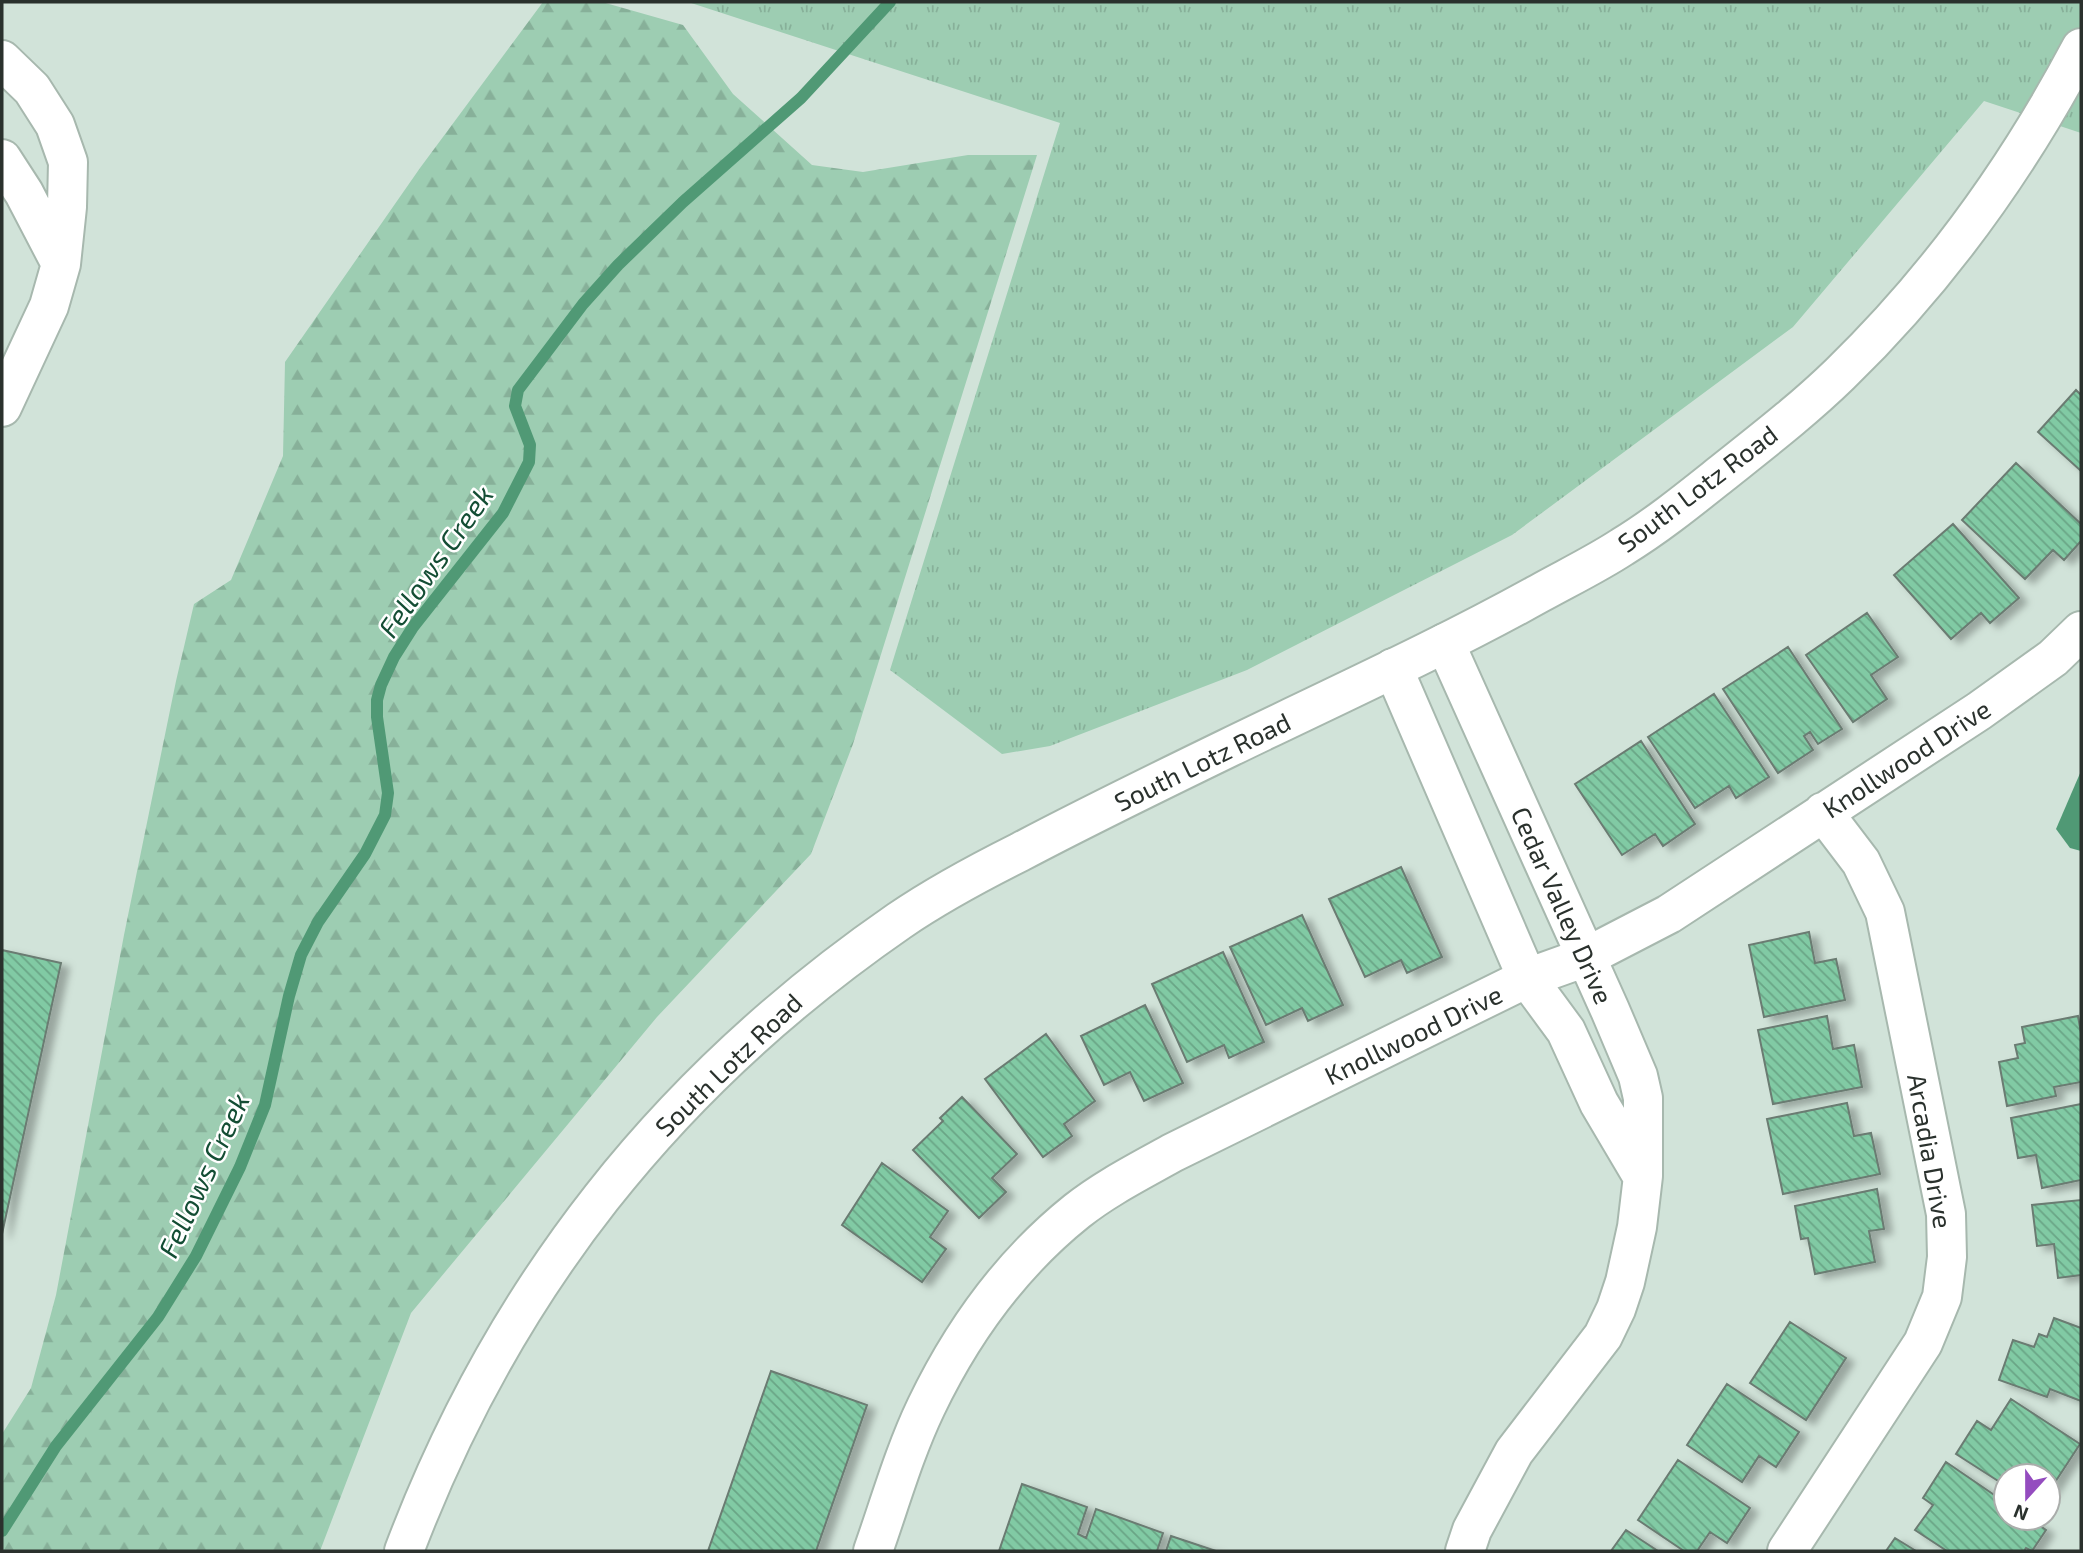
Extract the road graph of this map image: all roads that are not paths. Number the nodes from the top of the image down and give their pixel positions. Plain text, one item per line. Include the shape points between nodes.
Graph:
1 (2081, 47) edge
2 (2, 60) edge
3 (2, 159) edge
4 (61, 264) junction
5 (2, 407) edge
6 (2081, 631) edge
7 (1445, 643) junction
8 (1393, 668) junction
9 (1823, 812) junction
10 (1586, 957) junction
11 (1527, 978) junction
12 (1643, 1176) junction
13 (404, 1551) edge
14 (873, 1551) edge
15 (1465, 1551) edge
16 (1787, 1551) edge

1 - 7 street, South Lotz Road via 2019,154 1953,248 1838,376 1738,461 1622,548
2 - 4 street via 32,89 55,125 68,162
3 - 4 street
4 - 5 street via 49,306
6 - 9 street, Knollwood Drive via 2053,658 1979,711
7 - 8 street, South Lotz Road
7 - 10 street, Cedar Valley Drive
8 - 11 street, Cedar Valley Drive
8 - 13 street, South Lotz Road via 956,885 802,992 658,1129 538,1284 476,1388
9 - 10 street, Knollwood Drive via 1669,914
9 - 16 street, Arcadia Drive via 1861,862 1885,912 1946,1214 1947,1257 1942,1297 1923,1343
10 - 11 street, Knollwood Drive
10 - 12 street, Cedar Valley Drive via 1638,1076 1643,1097
11 - 12 street, Cedar Valley Drive via 1566,1031 1599,1103
11 - 14 street, Knollwood Drive via 1172,1153 1080,1209 1045,1238 973,1324 937,1386 909,1448
12 - 15 street, Cedar Valley Drive via 1637,1227 1616,1309 1603,1336 1514,1452

